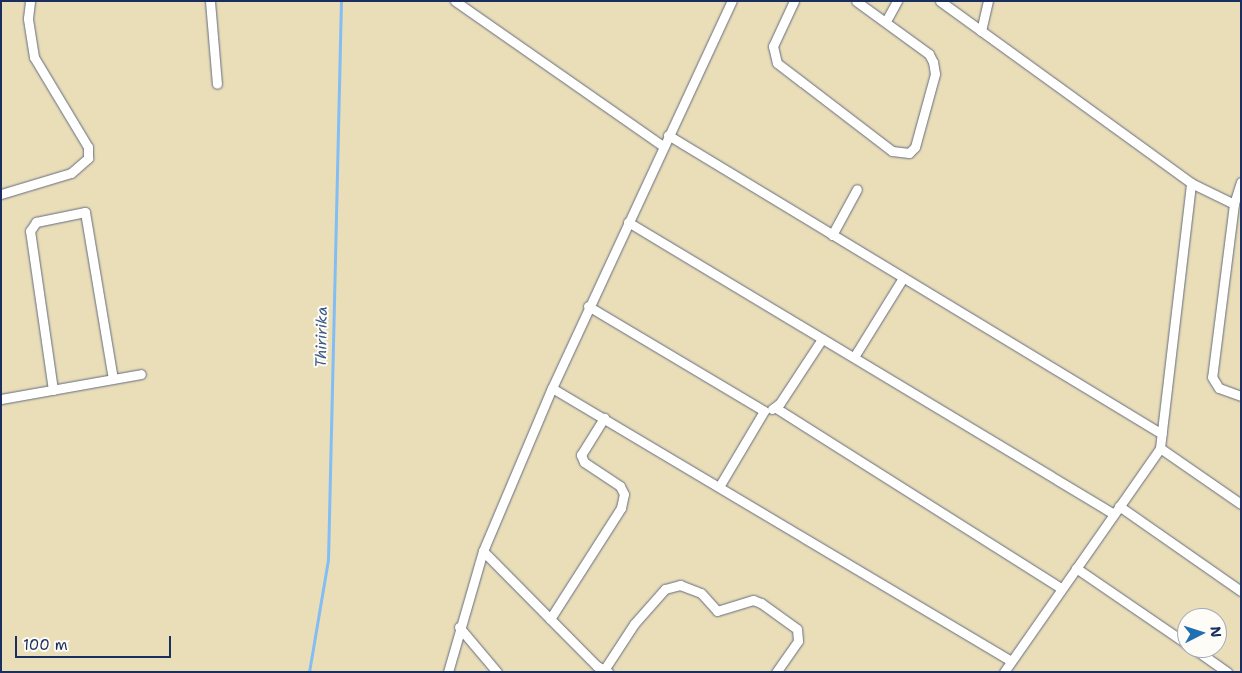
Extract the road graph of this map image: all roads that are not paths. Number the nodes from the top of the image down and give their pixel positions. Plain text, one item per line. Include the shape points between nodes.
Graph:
1 (30, 1) edge
2 (210, 1) edge
3 (455, 1) edge
4 (732, 1) edge
5 (794, 1) edge
6 (856, 1) edge
7 (898, 1) edge
8 (940, 1) edge
9 (988, 1) edge
10 (886, 21) junction
11 (981, 31) junction
12 (217, 84) dead end
13 (668, 134) junction
14 (663, 146) junction
15 (1192, 183) junction
16 (1240, 186) edge
17 (857, 189) dead end
18 (1, 194) edge
19 (1234, 204) junction
20 (628, 222) junction
21 (832, 235) junction
22 (903, 278) junction
23 (588, 306) junction
24 (822, 339) junction
25 (854, 357) junction
26 (141, 374) dead end
27 (113, 379) junction
28 (552, 388) junction
29 (53, 390) junction
30 (1, 398) edge
31 (1240, 398) edge
32 (776, 408) junction
33 (764, 411) junction
34 (604, 418) junction
35 (1162, 434) junction
36 (1160, 448) junction
37 (720, 485) junction
38 (1241, 504) edge
39 (1119, 506) junction
40 (1114, 514) junction
41 (483, 551) junction
42 (1076, 568) junction
43 (1061, 588) junction
44 (1241, 591) edge
45 (550, 619) junction
46 (459, 627) junction
47 (1177, 637) edge
48 (1207, 658) edge
49 (1011, 661) junction
50 (606, 671) edge
51 (448, 672) edge
52 (497, 672) edge
53 (776, 672) edge
54 (1004, 672) edge
55 (1227, 672) edge

1 - 18 street via 28,18 34,57 88,147 88,158 71,173
2 - 12 street
3 - 14 street
4 - 13 street
5 - 10 street via 773,46 777,63 892,151 909,153 915,147 935,74 929,54
6 - 10 street
7 - 10 street
8 - 11 street
9 - 11 street
11 - 15 street
13 - 14 street
13 - 21 street
14 - 20 street
15 - 19 street
15 - 35 street
16 - 19 street
17 - 21 street
19 - 31 street via 1212,377 1219,388
20 - 23 street
20 - 24 street
21 - 22 street
22 - 25 street
22 - 35 street
23 - 28 street
23 - 33 street
24 - 25 street
24 - 32 street
25 - 40 street
26 - 27 street
27 - 29 street
27 - 29 street via 85,212 36,222 30,231
28 - 34 street
28 - 41 street
29 - 30 street
32 - 33 street
32 - 43 street
33 - 37 street
34 - 37 street
34 - 45 street via 581,456 584,462 620,486 624,494 621,508
35 - 36 street
36 - 38 street
36 - 39 street
37 - 49 street
39 - 40 street
39 - 44 street
40 - 42 street
41 - 45 street
41 - 46 street
42 - 43 street
42 - 47 street
43 - 49 street
45 - 50 street
46 - 51 street
46 - 52 street
48 - 55 street
49 - 54 street
50 - 53 street via 634,624 665,589 680,585 701,594 717,611 753,600 797,629 798,641

